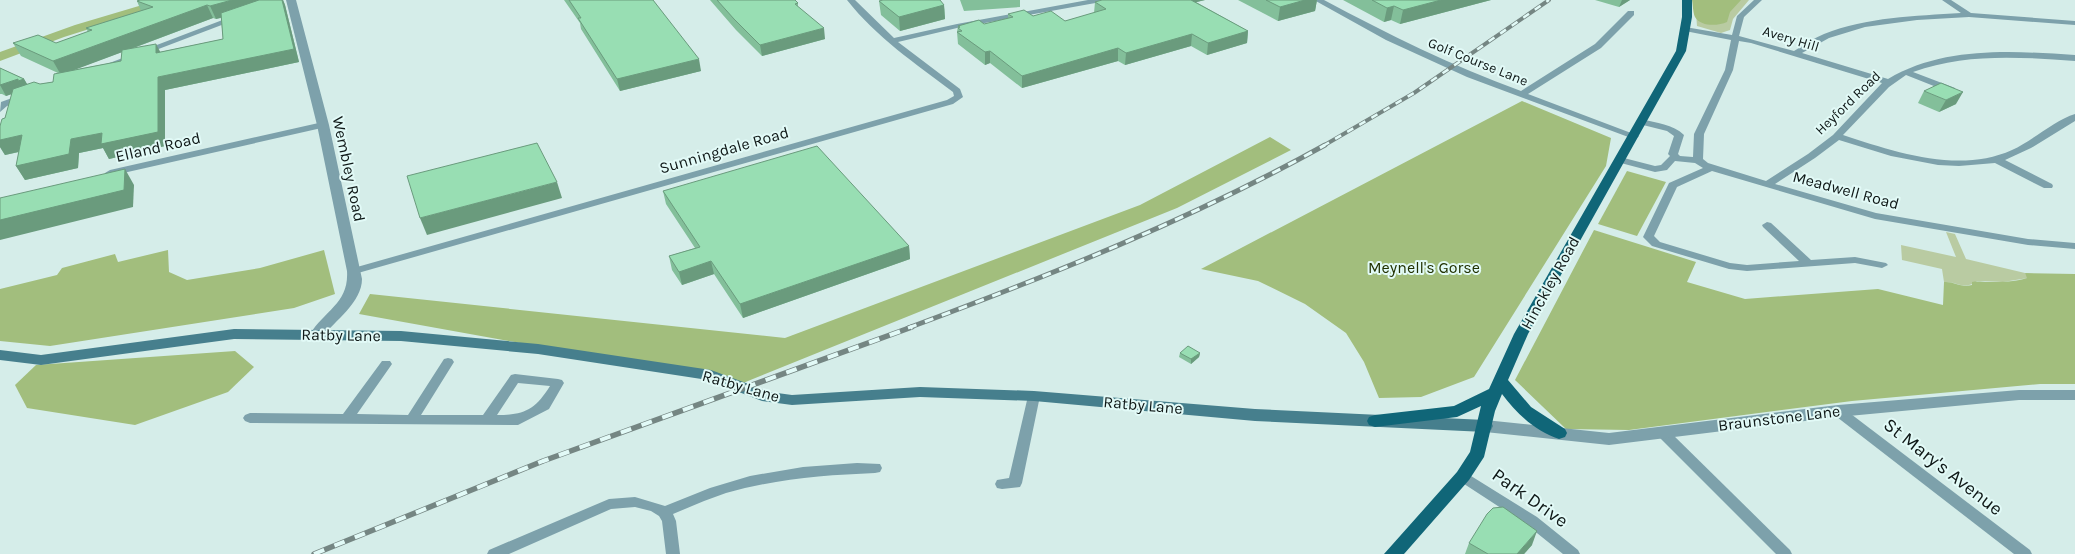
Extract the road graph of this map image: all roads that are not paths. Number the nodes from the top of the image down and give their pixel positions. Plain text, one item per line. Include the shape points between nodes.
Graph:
1 (850, 0) edge
2 (1101, 0) edge
3 (1318, 0) edge
4 (1687, 0) edge
5 (1758, 0) edge
6 (1946, 0) edge
7 (287, 1) edge
8 (1631, 13) dead end
9 (244, 15) edge
10 (1969, 15) junction
11 (2075, 22) edge
12 (1685, 29) junction
13 (1734, 38) junction
14 (893, 41) junction
15 (1795, 54) junction
16 (2075, 58) edge
17 (97, 69) edge
18 (1905, 72) junction
19 (1888, 82) junction
20 (32, 93) edge
21 (1520, 95) junction
22 (1944, 95) edge
23 (2, 106) edge
24 (2075, 117) edge
25 (1642, 122) junction
26 (323, 125) junction
27 (1634, 136) junction
28 (1837, 136) junction
29 (1676, 157) junction
30 (1620, 160) junction
31 (1698, 160) junction
32 (1997, 160) junction
33 (1712, 167) junction
34 (96, 177) edge
35 (1767, 185) junction
36 (2048, 186) dead end
37 (1766, 226) dead end
38 (2075, 246) edge
39 (1808, 263) junction
40 (1882, 265) dead end
41 (354, 271) junction
42 (318, 334) junction
43 (0, 355) edge
44 (448, 362) dead end
45 (386, 364) dead end
46 (1497, 386) junction
47 (2075, 395) edge
48 (1034, 396) junction
49 (1838, 411) junction
50 (250, 418) dead end
51 (347, 419) junction
52 (412, 419) junction
53 (486, 420) junction
54 (1375, 422) junction
55 (1485, 426) junction
56 (1662, 432) junction
57 (1559, 433) junction
58 (875, 468) dead end
59 (1463, 476) junction
60 (1002, 484) dead end
61 (664, 512) junction
62 (494, 554) edge
63 (673, 554) edge
64 (1392, 554) edge
65 (1573, 554) edge
66 (1785, 554) edge
67 (2025, 554) edge

1 - 14 street, Sunningdale Road
2 - 14 street
3 - 21 street, Golf Course Lane via 1424,55
4 - 12 main road, Hinckley Road
5 - 13 street via 1741,16
6 - 10 street
7 - 26 street, Wembley Road
8 - 21 street via 1598,46
9 - 17 street
10 - 11 street
10 - 15 street via 1864,26 1826,36
12 - 13 street, Avery Hill
12 - 25 main road, Hinckley Road via 1681,51
13 - 15 street, Avery Hill
13 - 31 street via 1729,70 1699,134
14 - 41 street, Sunningdale Road via 957,91 959,97
15 - 19 street, Avery Hill
16 - 18 street, Heyford Road via 1976,56 1940,61
18 - 19 street, Heyford Road
18 - 22 street via 1953,90
19 - 28 street, Heyford Road
20 - 23 street
21 - 27 street, Golf Course Lane
24 - 32 street
25 - 27 main road, Hinckley Road
25 - 29 street via 1670,129 1679,135 1673,154
26 - 34 street, Elland Road
26 - 41 street, Wembley Road
27 - 30 main road, Hinckley Road
28 - 32 street via 1923,160
28 - 35 street, Heyford Road
29 - 30 street via 1670,159 1664,168 1656,169
29 - 31 street, Meadwell Road
30 - 46 main road, Hinckley Road via 1522,334
31 - 33 street, Meadwell Road
32 - 36 street
33 - 35 street, Meadwell Road
33 - 39 street via 1673,185 1648,237 1650,240 1729,266 1746,268
35 - 38 street, Meadwell Road via 1885,218 2028,242
37 - 39 street
39 - 40 street via 1855,260
41 - 42 street, Wembley Road via 355,286 345,304
42 - 43 main road, Ratby Lane via 234,334 41,360
42 - 48 main road, Ratby Lane via 401,336 538,349 711,375 768,397 792,400 920,392
44 - 52 street
45 - 51 street
46 - 54 main road via 1457,411
46 - 55 main road, Hinckley Road
46 - 57 main road via 1526,414
47 - 49 street, Braunstone Lane via 2019,395
48 - 54 main road, Ratby Lane
48 - 60 street via 1016,484
49 - 56 street, Braunstone Lane
49 - 67 street, St Mary's Avenue
50 - 51 street
51 - 52 street
52 - 53 street
53 - 53 street via 515,378 558,383 544,406 518,420
54 - 55 main road, Ratby Lane
55 - 57 street, Braunstone Lane
55 - 59 main road, Hinckley Road via 1478,453
56 - 57 street, Braunstone Lane via 1609,439
56 - 66 street
58 - 61 street via 834,469 764,478 732,486
59 - 64 main road, Hinckley Road
59 - 65 street, Park Drive via 1532,521
61 - 62 street via 635,502 609,504
61 - 63 street via 669,521

